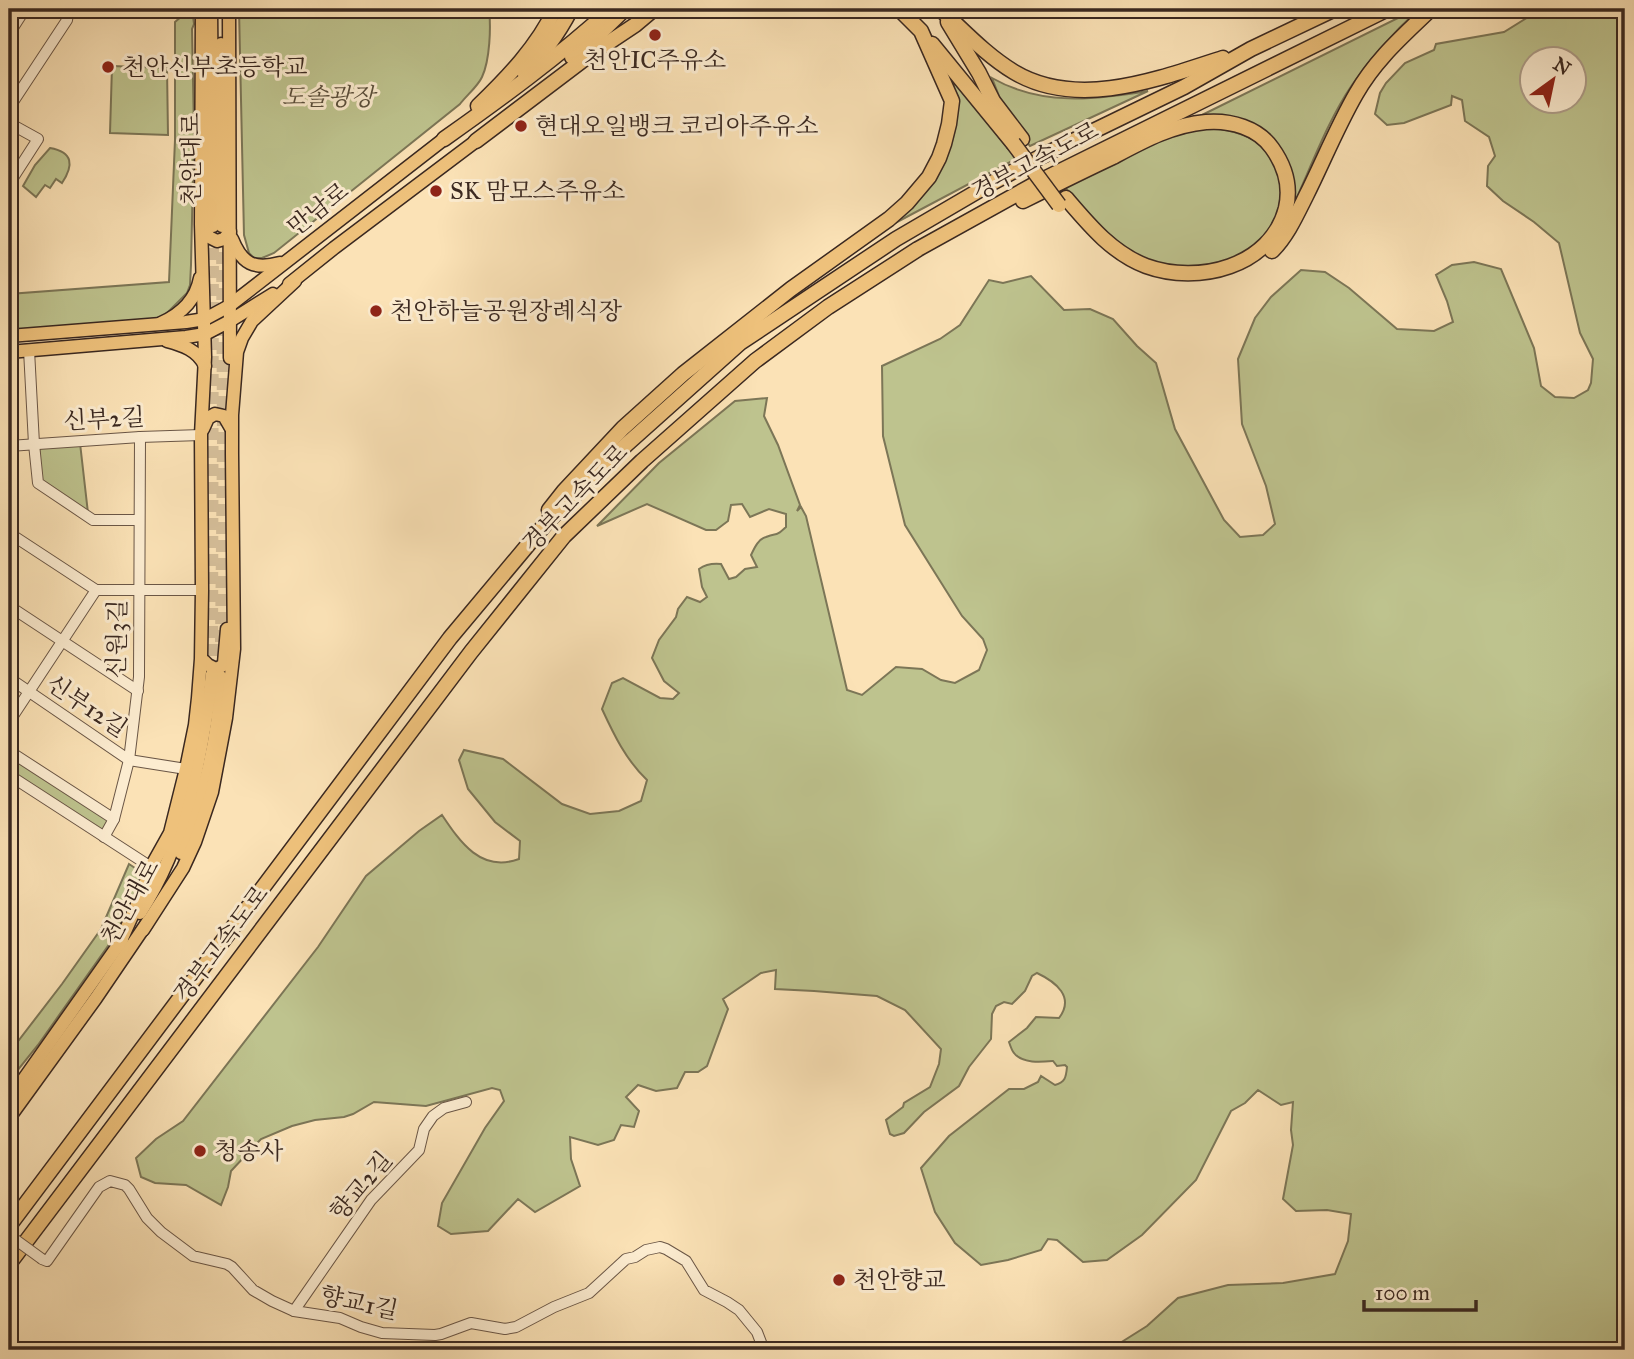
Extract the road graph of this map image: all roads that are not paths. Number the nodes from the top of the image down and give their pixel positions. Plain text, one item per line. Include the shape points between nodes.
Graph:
1 (25, 9) edge
2 (69, 9) edge
3 (98, 9) edge
4 (222, 9) edge
5 (229, 9) edge
6 (555, 9) edge
7 (571, 9) edge
8 (611, 9) edge
9 (625, 9) edge
10 (641, 9) edge
11 (654, 9) edge
12 (901, 9) edge
13 (940, 9) edge
14 (1335, 9) edge
15 (1388, 9) edge
16 (1431, 9) edge
17 (205, 10) edge
18 (921, 31) junction
19 (9, 34) edge
20 (1251, 49) junction
21 (587, 57) junction
22 (9, 107) edge
23 (9, 122) edge
24 (444, 139) junction
25 (476, 141) junction
26 (1017, 141) junction
27 (9, 184) edge
28 (1063, 202) junction
29 (216, 226) junction
30 (918, 249) junction
31 (290, 259) junction
32 (202, 260) junction
33 (295, 281) junction
34 (229, 306) junction
35 (205, 319) junction
36 (230, 321) junction
37 (158, 325) junction
38 (205, 334) junction
39 (9, 336) edge
40 (156, 339) junction
41 (29, 350) junction
42 (9, 352) edge
43 (205, 366) junction
44 (232, 415) junction
45 (232, 432) junction
46 (201, 436) junction
47 (140, 437) junction
48 (34, 444) junction
49 (9, 446) edge
50 (139, 520) junction
51 (9, 533) edge
52 (233, 551) junction
53 (96, 590) junction
54 (139, 590) junction
55 (202, 590) junction
56 (9, 607) edge
57 (450, 638) junction
58 (63, 641) junction
59 (201, 654) junction
60 (9, 678) edge
61 (138, 691) junction
62 (29, 692) junction
63 (9, 722) edge
64 (9, 751) edge
65 (129, 760) junction
66 (186, 769) junction
67 (9, 775) edge
68 (114, 819) junction
69 (104, 837) junction
70 (151, 867) junction
71 (143, 930) junction
72 (119, 945) junction
73 (9, 1097) edge
74 (467, 1102) dead end
75 (9, 1118) edge
76 (9, 1226) edge
77 (9, 1235) edge
78 (9, 1264) edge
79 (294, 1311) junction
80 (761, 1350) edge

1 - 19 street
2 - 22 street
3 - 17 street
4 - 29 main road, 천안대로
5 - 29 main road
6 - 24 highway via 507,76
7 - 24 highway via 530,67
8 - 24 highway, 만남로 via 539,70
9 - 25 highway, 만남로
10 - 21 highway
11 - 21 highway
12 - 18 highway
13 - 20 highway via 1009,69 1063,88 1105,89 1146,82
13 - 26 highway
14 - 20 highway, 경부고속도로
15 - 30 highway, 경부고속도로 via 1044,179
16 - 28 highway via 1373,68 1284,236 1251,267 1228,277 1197,281 1145,274 1097,245 1078,227
17 - 29 main road
18 - 26 highway
18 - 57 highway via 952,101 939,158 919,190 889,219 682,374 623,428 564,491
20 - 57 highway, 경부고속도로 via 990,184 896,239 740,343 547,522
21 - 25 highway
23 - 27 street via 38,139
24 - 31 main road, 만남로
25 - 33 main road, 만남로
26 - 28 highway
28 - 30 highway via 1126,255 1155,268 1196,272 1231,266 1263,247 1284,214 1288,190 1281,162 1261,136 1226,122 1194,124 1164,131
29 - 31 main road via 251,264 267,267
29 - 32 main road
29 - 34 main road
30 - 78 highway, 경부고속도로 via 755,361 564,536 471,652
31 - 34 main road, 만남로
32 - 35 main road
32 - 37 main road via 194,296 180,312
33 - 36 main road, 만남로
33 - 44 main road via 252,321 242,338
34 - 35 main road, 만남로
34 - 36 main road
35 - 37 main road, 만남로
35 - 38 main road
36 - 38 main road, 만남로
36 - 44 main road
37 - 39 main road, 만남로
38 - 40 main road
38 - 43 main road
40 - 41 main road
40 - 43 main road via 188,348
41 - 42 main road
41 - 48 street
43 - 46 main road
44 - 45 main road
45 - 46 main road via 225,416 215,414 208,418
45 - 52 main road
46 - 47 street, 신부2길
46 - 55 main road
47 - 48 street, 신부2길
47 - 50 street, 신원3길
48 - 49 street, 신부2길
48 - 50 street via 38,483 93,520
50 - 54 street, 신원3길
51 - 53 street
52 - 59 main road via 224,663 213,668
52 - 71 main road via 234,649 212,792 183,868
53 - 54 street
53 - 58 street
54 - 55 street
54 - 61 street, 신원3길
55 - 59 main road
56 - 58 street
57 - 76 highway, 경부고속도로
58 - 61 street
58 - 62 street
59 - 66 main road
60 - 62 street, 신부12길
61 - 65 street, 신원3길
62 - 63 street
62 - 65 street, 신부12길
64 - 68 street
65 - 66 street, 신부12길
65 - 68 street, 신원3길
66 - 70 main road via 170,833
67 - 69 street
68 - 69 street, 신원3길
69 - 70 street
70 - 72 main road
71 - 72 main road, 천안대로 via 172,875 198,804 212,751 216,675 180,828 149,899
71 - 75 main road, 천안대로
72 - 73 main road, 천안대로
74 - 79 street, 향교2길 via 433,1116 419,1150 371,1200
77 - 79 street, 향교1길, bridge via 47,1261 99,1187 110,1181 125,1185 157,1229 188,1252 227,1264 261,1295
79 - 80 street, 향교1길 via 340,1318 388,1335 441,1334 471,1323 511,1329 589,1293 626,1259 660,1247 687,1261 704,1290 739,1310 757,1332

